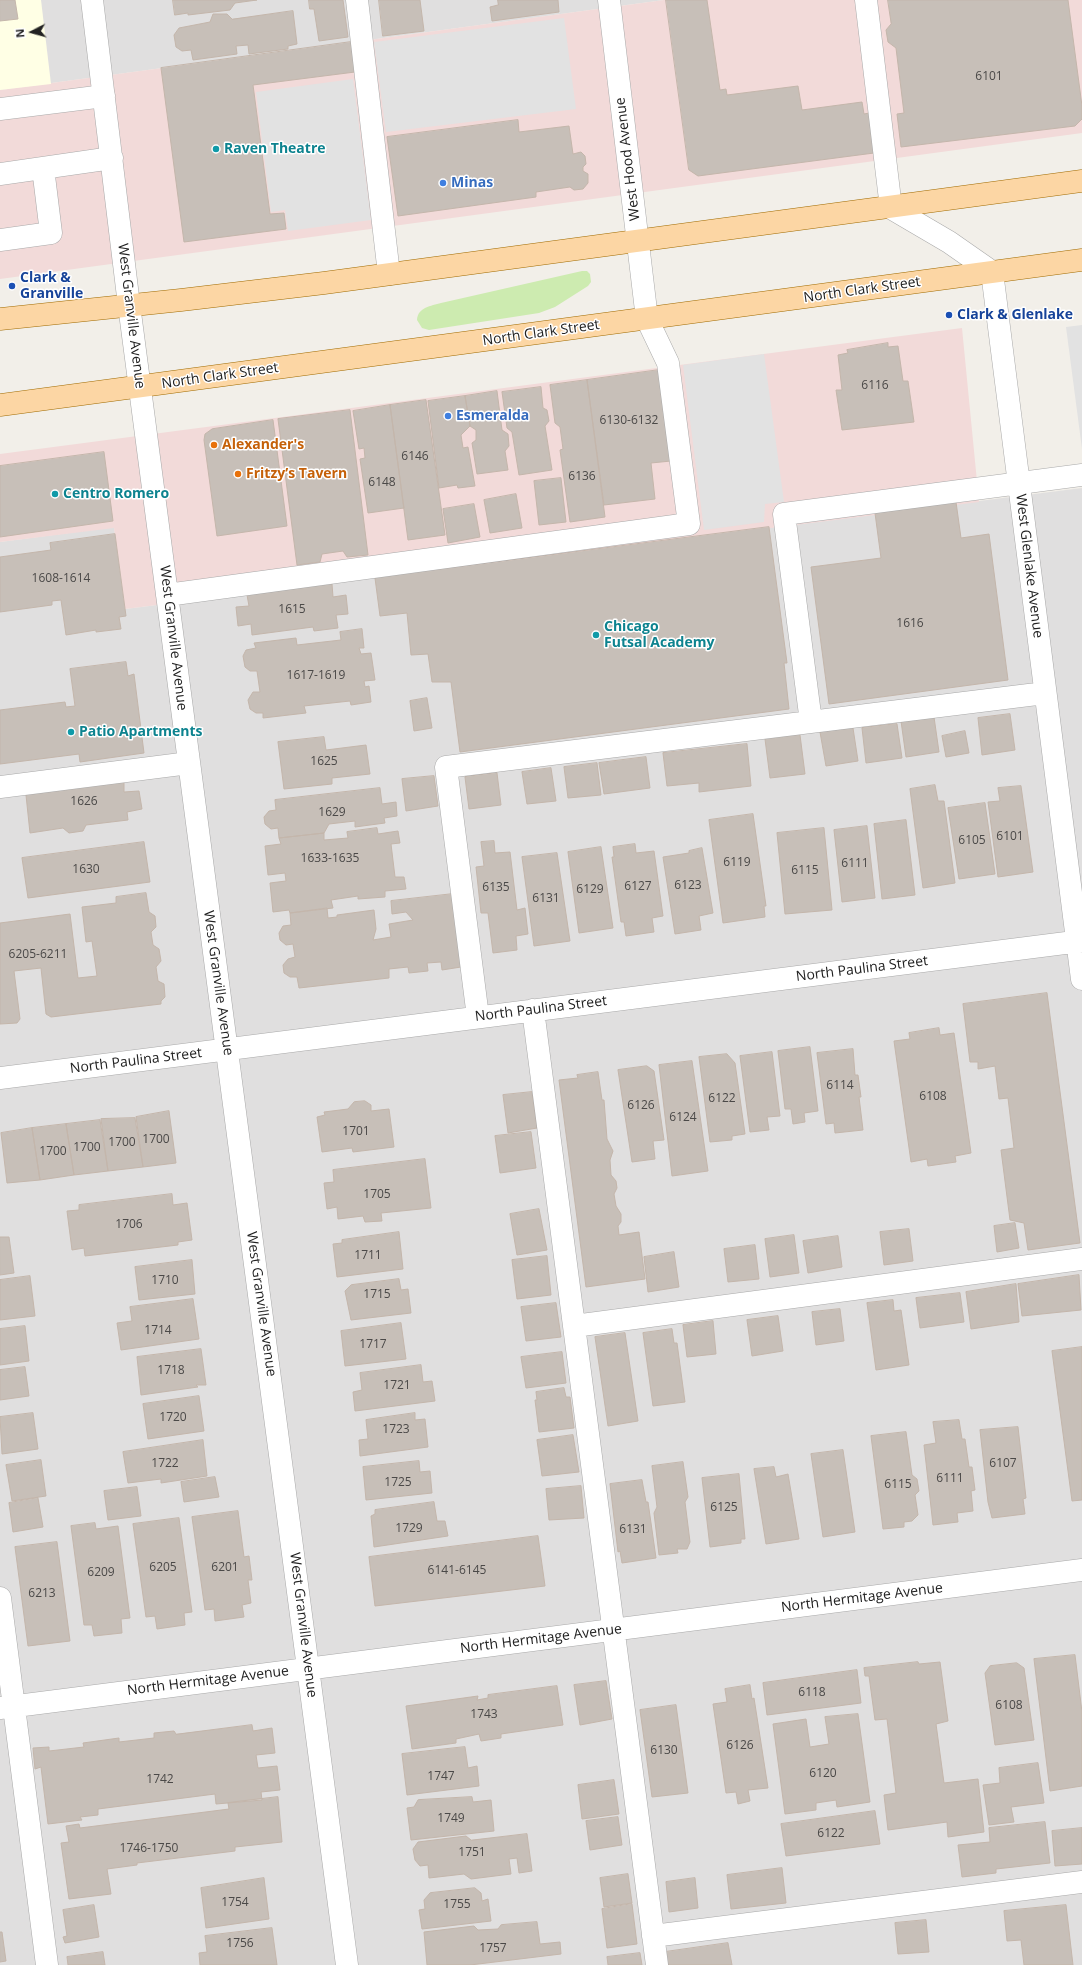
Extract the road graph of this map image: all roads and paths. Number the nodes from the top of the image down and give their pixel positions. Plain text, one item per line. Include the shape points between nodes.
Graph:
1 (92, 0) edge
2 (357, 0) edge
3 (609, 0) edge
4 (866, 0) edge
5 (104, 96) junction
6 (0, 109) edge
7 (112, 158) junction
8 (43, 168) junction
9 (0, 174) edge
10 (1082, 181) edge
11 (891, 208) junction
12 (0, 240) edge
13 (638, 240) junction
14 (1082, 260) edge
15 (992, 272) junction
16 (389, 274) junction
17 (129, 305) junction
18 (0, 319) edge
19 (647, 319) junction
20 (140, 387) junction
21 (0, 405) edge
22 (1082, 475) edge
23 (1018, 483) junction
24 (167, 595) junction
25 (1045, 693) junction
26 (811, 722) junction
27 (189, 763) junction
28 (0, 786) edge
29 (1080, 941) edge
30 (1082, 979) edge
31 (533, 1010) junction
32 (478, 1017) junction
33 (227, 1049) junction
34 (0, 1078) edge
35 (1082, 1260) edge
36 (574, 1326) junction
37 (1082, 1570) edge
38 (0, 1598) edge
39 (614, 1629) junction
40 (308, 1668) junction
41 (7, 1707) edge
42 (1082, 1882) edge
43 (653, 1936) junction
44 (47, 1965) edge
45 (347, 1965) edge
46 (657, 1965) edge

1 - 5 street, West Granville Avenue
2 - 16 street
3 - 13 street, West Hood Avenue
4 - 11 street
5 - 6 street
5 - 7 street, West Granville Avenue
7 - 8 street
7 - 17 street, West Granville Avenue
8 - 9 street
8 - 12 street via 51,233
10 - 11 main road
11 - 13 main road
11 - 15 street via 949,242
13 - 16 main road
13 - 19 street, West Hood Avenue
14 - 15 main road, North Clark Street
15 - 19 main road, North Clark Street
15 - 23 street, West Glenlake Avenue
16 - 17 main road
17 - 18 main road
17 - 20 street, West Granville Avenue
19 - 20 main road, North Clark Street
19 - 24 street, West Hood Avenue via 668,364 688,524
20 - 21 main road, North Clark Street
20 - 24 street, West Granville Avenue
22 - 23 street
23 - 25 street, West Glenlake Avenue
23 - 26 street via 784,514
24 - 27 street, West Granville Avenue
25 - 26 street
25 - 29 street, West Glenlake Avenue
26 - 32 street via 446,767
27 - 28 street
27 - 33 street, West Granville Avenue
29 - 30 street, West Glenlake Avenue
29 - 31 street, North Paulina Street
31 - 32 street, North Paulina Street
31 - 36 street
32 - 33 street, North Paulina Street
33 - 34 street, North Paulina Street
33 - 40 street, West Granville Avenue
35 - 36 street
36 - 39 street
37 - 39 street, North Hermitage Avenue
38 - 41 street
39 - 40 street, North Hermitage Avenue
39 - 43 street
40 - 41 street, North Hermitage Avenue
40 - 45 street, West Granville Avenue
41 - 44 street
42 - 43 street
43 - 46 street

